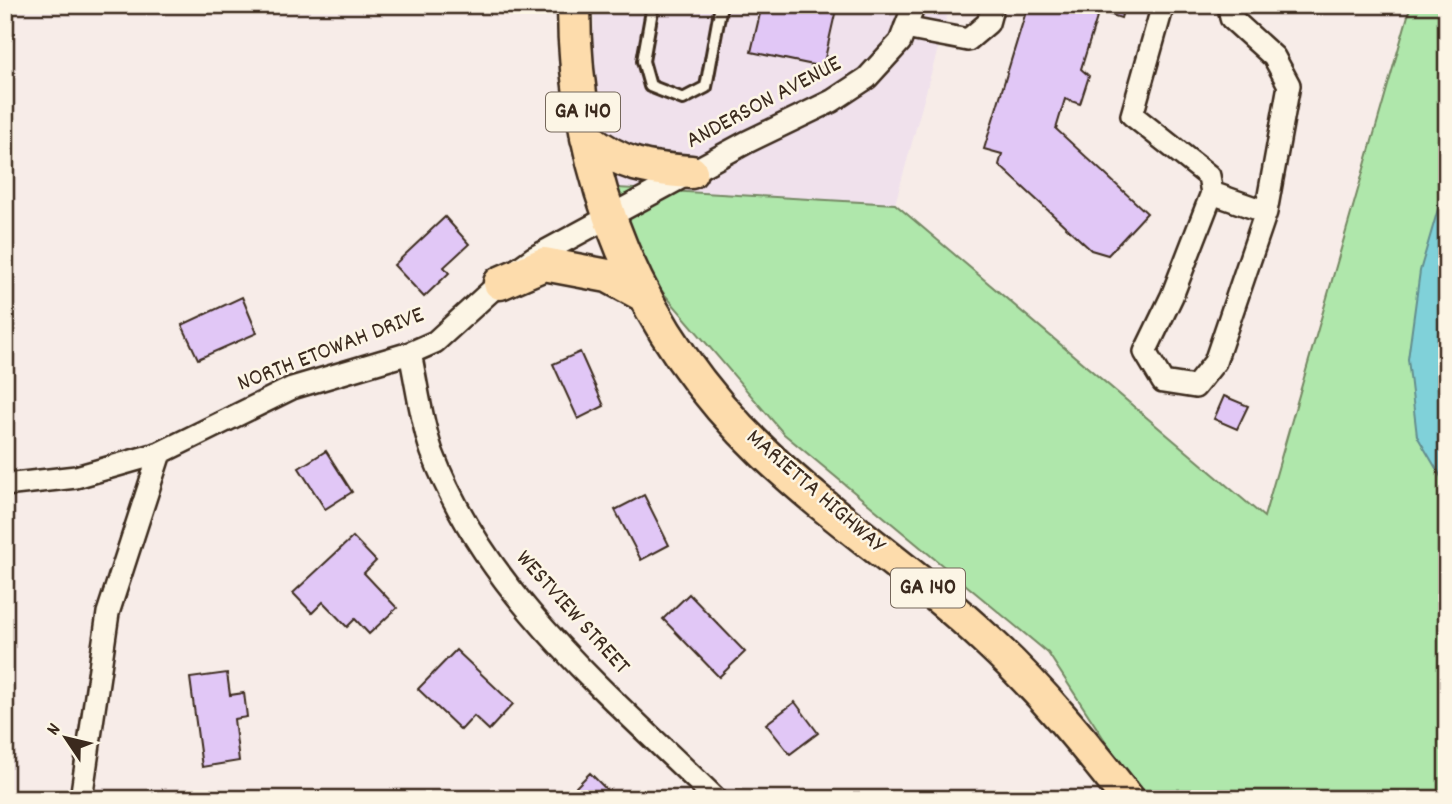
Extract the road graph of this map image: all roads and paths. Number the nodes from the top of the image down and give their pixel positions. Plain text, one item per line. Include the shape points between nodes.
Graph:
1 (574, 5) edge
2 (653, 5) edge
3 (720, 5) edge
4 (993, 5) edge
5 (1163, 5) edge
6 (1229, 5) edge
7 (908, 12) edge
8 (587, 138) junction
9 (691, 172) junction
10 (1212, 193) junction
11 (1266, 212) junction
12 (608, 217) junction
13 (500, 283) junction
14 (643, 295) junction
15 (410, 353) junction
16 (160, 453) junction
17 (5, 485) edge
18 (81, 799) edge
19 (716, 799) edge
20 (1128, 799) edge

1 - 8 main road, MARIETTA HIGHWAY / GA 140
2 - 3 lane via 643,61 650,86 683,99 706,87
4 - 7 street via 988,23 968,40
5 - 10 street via 1132,115 1209,176
6 - 11 street via 1231,18 1274,57 1289,85
7 - 9 street, ANDERSON AVENUE via 900,42 867,78 832,101
8 - 9 main road via 610,156 645,169
8 - 12 main road, MARIETTA HIGHWAY / GA 140
9 - 12 street, ANDERSON AVENUE
10 - 11 street
10 - 11 street via 1145,352 1163,382 1195,387 1215,362
12 - 13 street, NORTH ETOWAH DRIVE via 533,258
12 - 14 main road, MARIETTA HIGHWAY / GA 140
13 - 14 main road via 544,264 608,276
13 - 15 street, NORTH ETOWAH DRIVE via 435,342
14 - 20 main road, MARIETTA HIGHWAY / GA 140 via 694,374 764,454 987,640 1050,703
15 - 16 street, NORTH ETOWAH DRIVE via 292,388
15 - 19 street, WESTVIEW STREET via 432,450 495,569 551,636
16 - 17 street, NORTH ETOWAH DRIVE via 76,477
16 - 18 street via 108,613

